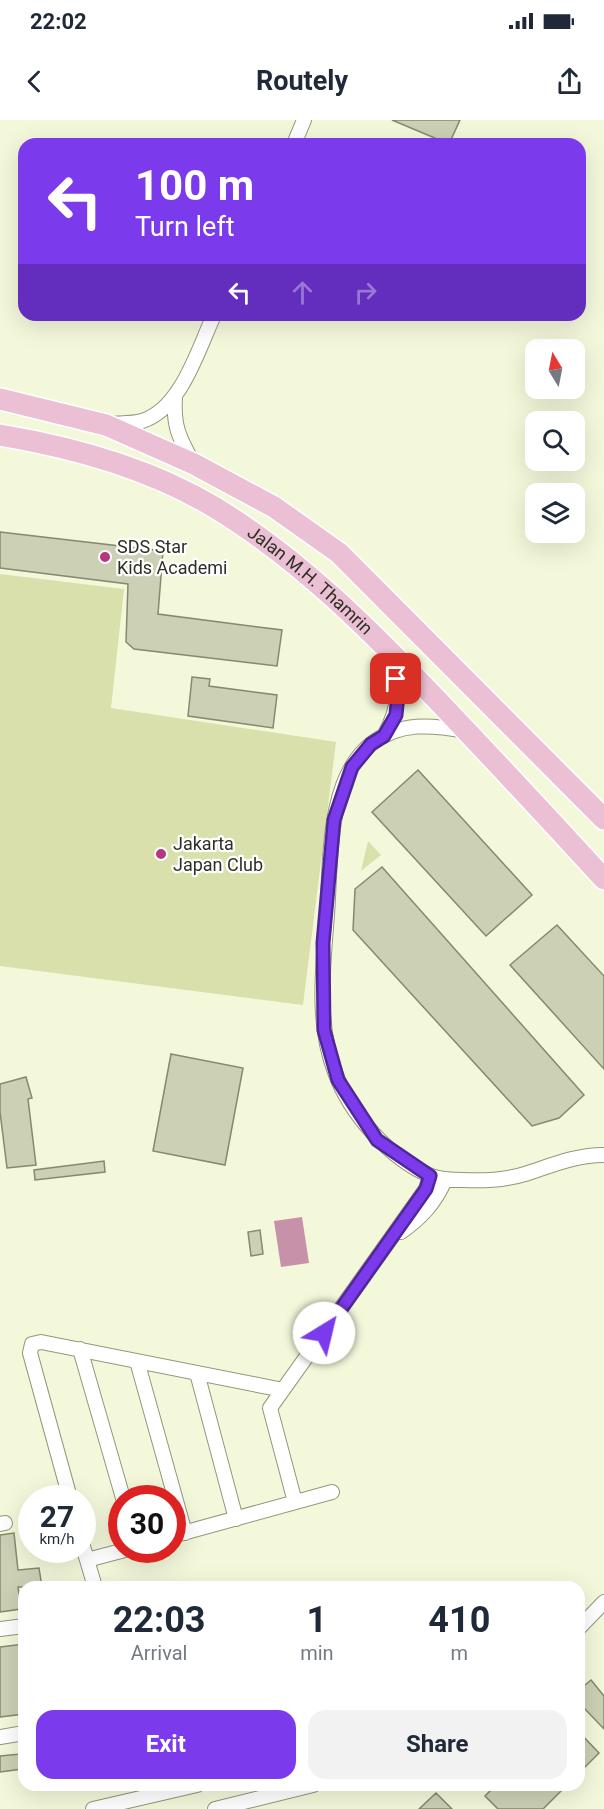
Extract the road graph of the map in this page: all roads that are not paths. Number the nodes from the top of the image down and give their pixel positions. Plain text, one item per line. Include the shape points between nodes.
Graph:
1 (304, 120) edge
2 (296, 138) edge
3 (211, 321) edge
4 (175, 398) junction
5 (0, 399) edge
6 (106, 425) junction
7 (0, 435) edge
8 (194, 464) junction
9 (227, 482) junction
10 (213, 506) junction
11 (383, 643) junction
12 (466, 731) junction
13 (384, 736) junction
14 (604, 819) edge
15 (604, 879) edge
16 (604, 1155) edge
17 (430, 1176) junction
18 (445, 1180) junction
19 (392, 1238) junction
20 (80, 1349) junction
21 (137, 1361) junction
22 (197, 1373) junction
23 (283, 1390) junction
24 (66, 1485) edge
25 (119, 1485) edge
26 (167, 1485) edge
27 (332, 1492) dead end
28 (295, 1502) junction
29 (236, 1519) junction
30 (186, 1533) edge
31 (88, 1563) edge
32 (93, 1581) edge
33 (604, 1602) edge
34 (585, 1622) edge
35 (18, 1627) edge
36 (0, 1629) edge
37 (18, 1734) edge
38 (0, 1737) edge
39 (183, 1791) edge
40 (288, 1791) edge
41 (157, 1802) edge
42 (93, 1809) edge
43 (215, 1809) edge

1 - 2 street
3 - 4 street
4 - 6 street via 162,412 141,421
4 - 8 street via 173,418 177,433
5 - 6 main road, Jalan M.H. Thamrin
6 - 8 main road, Jalan M.H. Thamrin
7 - 10 main road, Jalan M.H. Thamrin via 85,454 156,478
8 - 9 main road, Jalan M.H. Thamrin
9 - 10 main road
9 - 14 main road, Jalan M.H. Thamrin via 274,507 339,553
10 - 11 main road, Jalan M.H. Thamrin via 283,554
11 - 12 main road, Jalan M.H. Thamrin
11 - 13 street via 398,694 396,715
12 - 13 street via 425,724
12 - 15 main road, Jalan M.H. Thamrin
13 - 17 street via 371,744 352,767 334,820 323,943 324,1030 338,1080 377,1140
16 - 18 street via 581,1155 494,1180
17 - 18 street
17 - 19 street via 426,1189
18 - 19 street via 438,1196 419,1219
19 - 23 street
20 - 21 street
20 - 24 street via 41,1342 32,1344 30,1353
20 - 25 street
21 - 22 street
21 - 26 street
22 - 23 street
22 - 29 street
23 - 28 street via 270,1408
27 - 28 street
28 - 29 street
29 - 30 street
31 - 32 street
33 - 34 street
35 - 36 street
37 - 38 street
39 - 41 street
40 - 43 street
41 - 42 street

